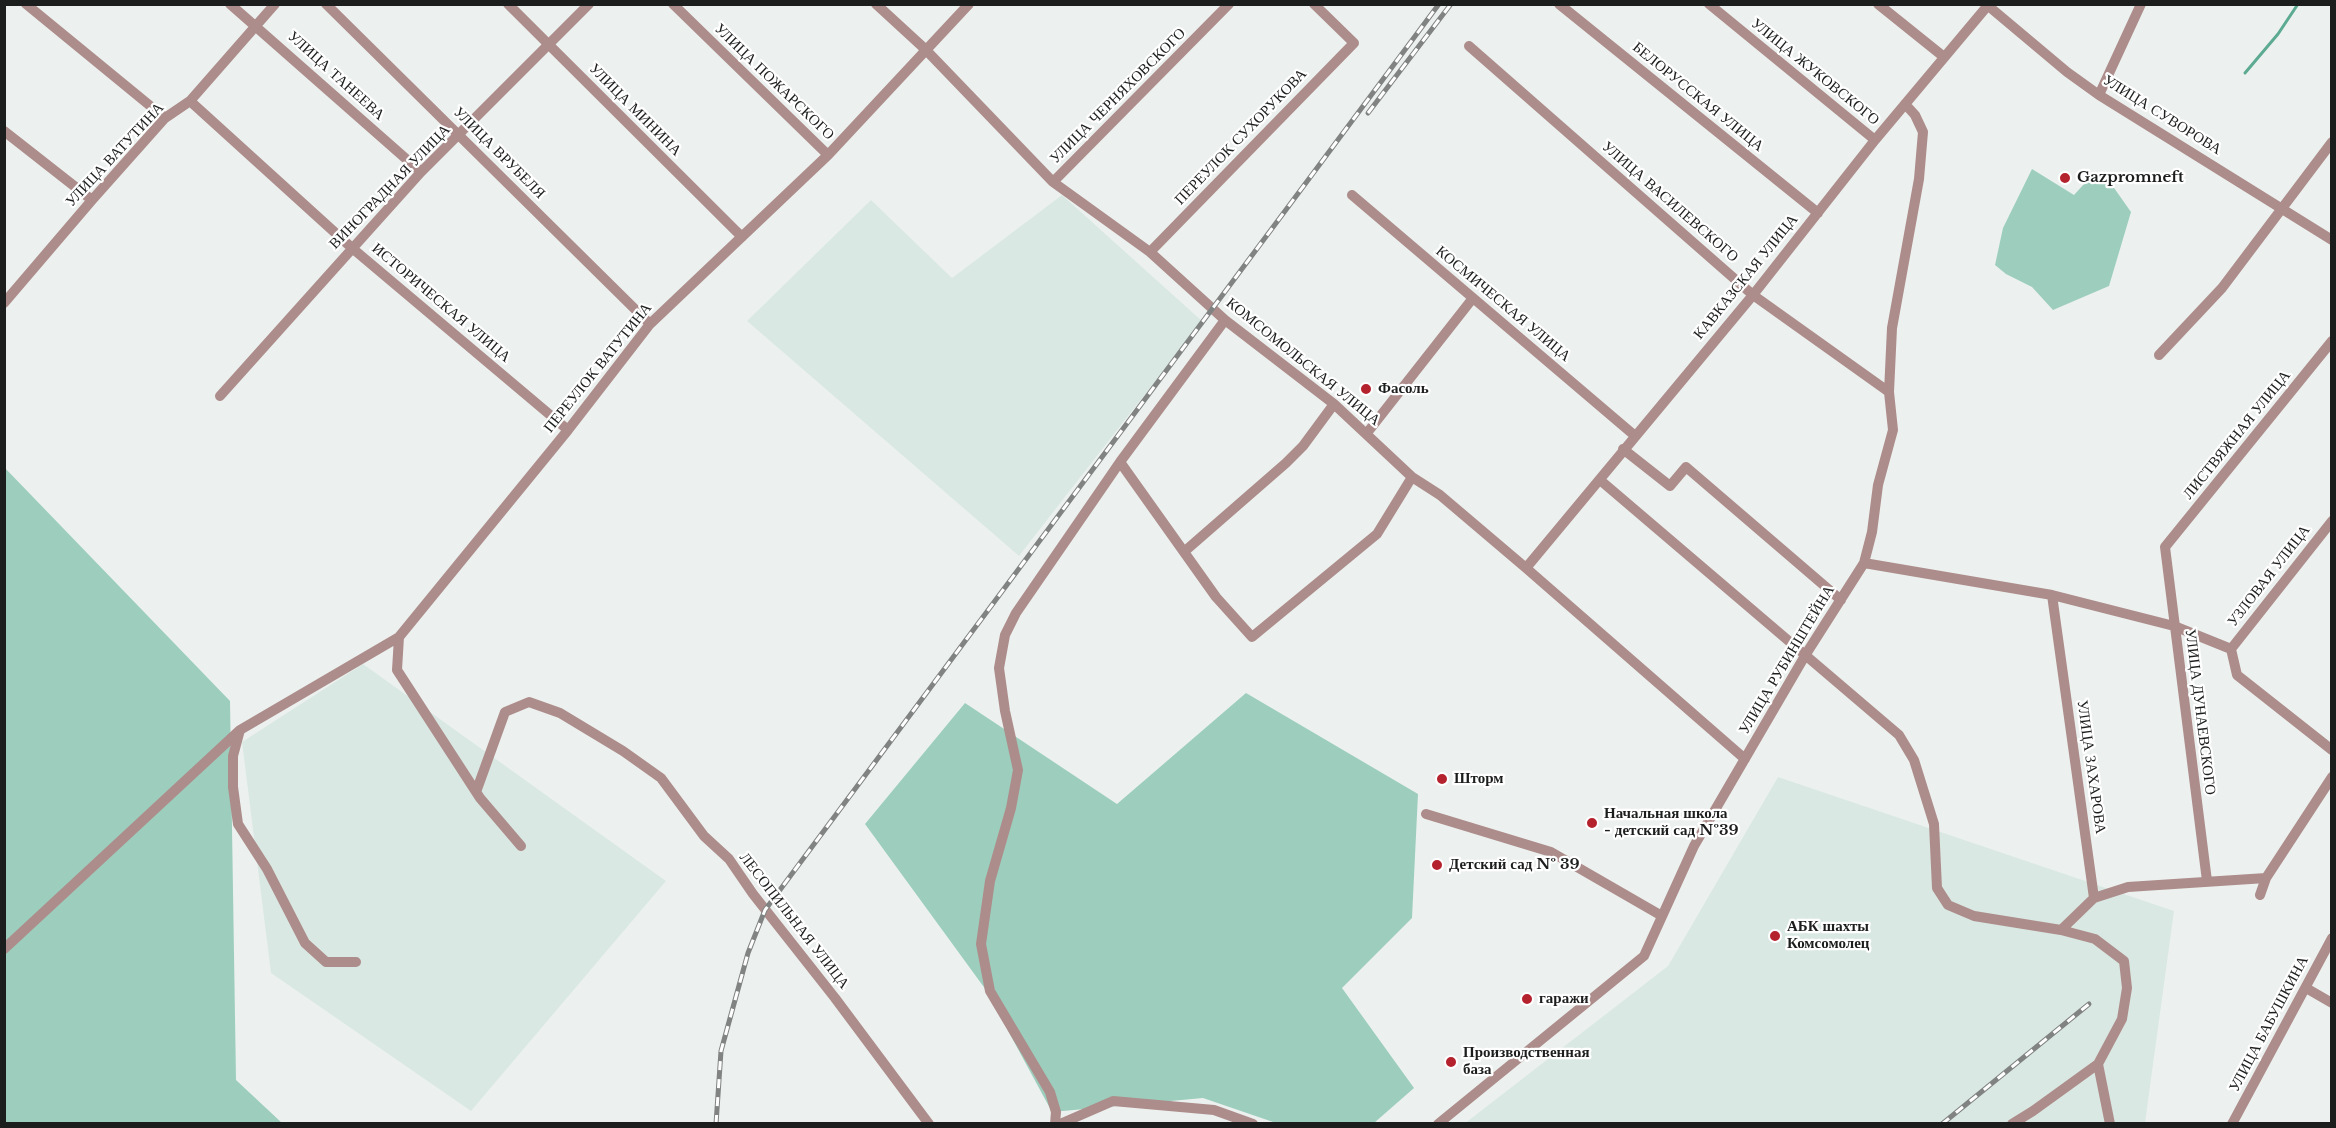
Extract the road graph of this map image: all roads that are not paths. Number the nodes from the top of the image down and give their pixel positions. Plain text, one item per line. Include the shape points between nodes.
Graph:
1 (26, 4) edge
2 (230, 4) edge
3 (275, 4) edge
4 (326, 4) edge
5 (508, 4) edge
6 (589, 4) edge
7 (673, 4) edge
8 (876, 4) edge
9 (969, 4) edge
10 (1229, 4) edge
11 (1314, 4) edge
12 (1559, 4) edge
13 (1709, 4) edge
14 (1878, 4) edge
15 (2141, 4) edge
16 (1987, 5) edge
17 (257, 26) junction
18 (548, 44) junction
19 (1469, 46) dead end
20 (925, 49) junction
21 (1944, 57) junction
22 (2099, 94) junction
23 (190, 101) junction
24 (1905, 104) junction
25 (165, 118) junction
26 (4, 131) edge
27 (460, 135) junction
28 (1875, 140) junction
29 (2331, 142) edge
30 (828, 155) junction
31 (421, 172) junction
32 (1053, 182) junction
33 (1352, 195) dead end
34 (92, 200) junction
35 (2283, 207) junction
36 (1818, 213) junction
37 (742, 237) junction
38 (2331, 240) edge
39 (352, 248) junction
40 (1150, 252) junction
41 (1753, 295) junction
42 (1473, 298) junction
43 (4, 303) edge
44 (1225, 320) junction
45 (650, 324) junction
46 (2331, 341) edge
47 (2158, 356) dead end
48 (1889, 392) junction
49 (220, 396) dead end
50 (1335, 404) junction
51 (568, 430) junction
52 (1367, 432) junction
53 (1634, 435) junction
54 (1623, 449) junction
55 (1120, 462) junction
56 (1412, 477) junction
57 (1600, 480) junction
58 (2331, 521) edge
59 (2165, 547) joint
60 (1185, 551) junction
61 (1864, 563) junction
62 (1526, 568) junction
63 (2052, 595) junction
64 (1841, 600) junction
65 (2174, 626) junction
66 (399, 637) junction
67 (2230, 649) junction
68 (1806, 654) junction
69 (240, 730) junction
70 (2331, 750) edge
71 (1745, 759) junction
72 (2331, 777) edge
73 (476, 792) junction
74 (1426, 814) dead end
75 (521, 846) dead end
76 (2266, 878) junction
77 (2207, 881) junction
78 (2260, 895) dead end
79 (2094, 897) junction
80 (1662, 916) junction
81 (2061, 930) junction
82 (2331, 938) edge
83 (4, 949) edge
84 (356, 962) dead end
85 (2306, 988) junction
86 (2331, 1003) edge
87 (2098, 1064) junction
88 (929, 1124) edge
89 (1055, 1124) edge
90 (1060, 1124) edge
91 (1253, 1124) edge
92 (1438, 1124) edge
93 (2012, 1124) edge
94 (2110, 1124) edge
95 (2232, 1124) edge

1 - 25 street
2 - 17 street, УЛИЦА ТАНЕЕВА
3 - 17 street, УЛИЦА ВАТУТИНА
4 - 27 street, УЛИЦА ВРУБЕЛЯ
5 - 18 street, УЛИЦА МИНИНА
6 - 18 street, ВИНОГРАДНАЯ УЛИЦА
7 - 30 street, УЛИЦА ПОЖАРСКОГО
8 - 20 street, КОМСОМОЛЬСКАЯ УЛИЦА
9 - 20 street, ПЕРЕУЛОК ВАТУТИНА
10 - 32 street, УЛИЦА ЧЕРНЯХОВСКОГО
11 - 40 street, ПЕРЕУЛОК СУХОРУКОВА via 1354,43
12 - 36 street, БЕЛОРУССКАЯ УЛИЦА
13 - 28 street, УЛИЦА ЖУКОВСКОГО
14 - 21 street
15 - 22 street
16 - 21 street, КАВКАЗСКАЯ УЛИЦА
16 - 22 street, УЛИЦА СУВОРОВА
17 - 23 street, УЛИЦА ВАТУТИНА
17 - 31 street, УЛИЦА ТАНЕЕВА
18 - 27 street, ВИНОГРАДНАЯ УЛИЦА
18 - 37 street, УЛИЦА МИНИНА
19 - 41 street, УЛИЦА ВАСИЛЕВСКОГО
20 - 30 street, ПЕРЕУЛОК ВАТУТИНА
20 - 32 street, КОМСОМОЛЬСКАЯ УЛИЦА
21 - 24 street, КАВКАЗСКАЯ УЛИЦА
22 - 35 street, УЛИЦА СУВОРОВА
23 - 25 street, УЛИЦА ВАТУТИНА
23 - 39 street, ИСТОРИЧЕСКАЯ УЛИЦА
24 - 28 street, КАВКАЗСКАЯ УЛИЦА
24 - 48 street, УЛИЦА РУБИНШТЕЙНА via 1923,132 1919,179 1892,328
25 - 34 street, УЛИЦА ВАТУТИНА
26 - 34 street
27 - 31 street, ВИНОГРАДНАЯ УЛИЦА
27 - 45 street, УЛИЦА ВРУБЕЛЯ
28 - 36 street, КАВКАЗСКАЯ УЛИЦА
29 - 35 street
30 - 37 street, ПЕРЕУЛОК ВАТУТИНА
31 - 39 street, ВИНОГРАДНАЯ УЛИЦА
32 - 40 street, КОМСОМОЛЬСКАЯ УЛИЦА
33 - 42 street, КОСМИЧЕСКАЯ УЛИЦА
34 - 43 street, УЛИЦА ВАТУТИНА
35 - 38 street, УЛИЦА СУВОРОВА
35 - 47 street via 2222,288
36 - 41 street, КАВКАЗСКАЯ УЛИЦА
37 - 45 street, ПЕРЕУЛОК ВАТУТИНА
39 - 49 street, ВИНОГРАДНАЯ УЛИЦА
39 - 51 street, ИСТОРИЧЕСКАЯ УЛИЦА
40 - 44 street, КОМСОМОЛЬСКАЯ УЛИЦА
41 - 48 street, УЛИЦА ВАСИЛЕВСКОГО
41 - 53 street, КАВКАЗСКАЯ УЛИЦА
42 - 52 street
42 - 53 street, КОСМИЧЕСКАЯ УЛИЦА
44 - 50 street, КОМСОМОЛЬСКАЯ УЛИЦА
44 - 55 street
45 - 51 street, ПЕРЕУЛОК ВАТУТИНА
46 - 59 street, ЛИСТВЯЖНАЯ УЛИЦА
48 - 61 street, УЛИЦА РУБИНШТЕЙНА via 1893,430
50 - 52 street, КОМСОМОЛЬСКАЯ УЛИЦА
50 - 60 street via 1286,463
51 - 66 street, ПЕРЕУЛОК ВАТУТИНА
52 - 56 street, КОМСОМОЛЬСКАЯ УЛИЦА
53 - 54 street, КАВКАЗСКАЯ УЛИЦА
54 - 57 street, КАВКАЗСКАЯ УЛИЦА
54 - 64 street via 1670,486 1686,467
55 - 60 street
55 - 89 street via 1016,613 1005,635 999,668 1018,770 990,881 981,944 990,990 1050,1092
56 - 60 street via 1377,534 1252,637 1216,597
56 - 62 street, КОМСОМОЛЬСКАЯ УЛИЦА via 1440,495
57 - 62 street, КАВКАЗСКАЯ УЛИЦА
57 - 68 street
58 - 67 street, УЗЛОВАЯ УЛИЦА
59 - 65 street, УЛИЦА ДУНАЕВСКОГО
61 - 63 street
61 - 64 street, УЛИЦА РУБИНШТЕЙНА
62 - 71 street, КОМСОМОЛЬСКАЯ УЛИЦА
63 - 65 street
63 - 79 street, УЛИЦА ЗАХАРОВА
64 - 68 street, УЛИЦА РУБИНШТЕЙНА
65 - 67 street
65 - 77 street, УЛИЦА ДУНАЕВСКОГО
66 - 69 street, ПЕРЕУЛОК ВАТУТИНА
66 - 73 street via 397,670
67 - 70 street via 2237,675
68 - 71 street, УЛИЦА РУБИНШТЕЙНА
68 - 81 street via 1899,735 1914,760 1934,824 1937,888 1948,905 1974,916
69 - 83 street, ПЕРЕУЛОК ВАТУТИНА
69 - 84 street via 233,756 238,824 267,869 305,943 327,962
71 - 80 street, УЛИЦА РУБИНШТЕЙНА via 1694,846
72 - 76 street
73 - 75 street
73 - 88 street, ЛЕСОПИЛЬНАЯ УЛИЦА via 505,712 529,702 560,713 660,778 704,837 729,859
74 - 80 street via 1551,852
76 - 77 street
76 - 78 street
77 - 79 street via 2128,887
79 - 81 street
80 - 92 street, УЛИЦА РУБИНШТЕЙНА via 1644,956
81 - 87 street via 2095,939 2124,961 2127,988 2122,1019
82 - 85 street, УЛИЦА БАБУШКИНА
85 - 86 street
85 - 95 street, УЛИЦА БАБУШКИНА
87 - 93 street
87 - 94 street
90 - 91 street via 1113,1101 1214,1110

